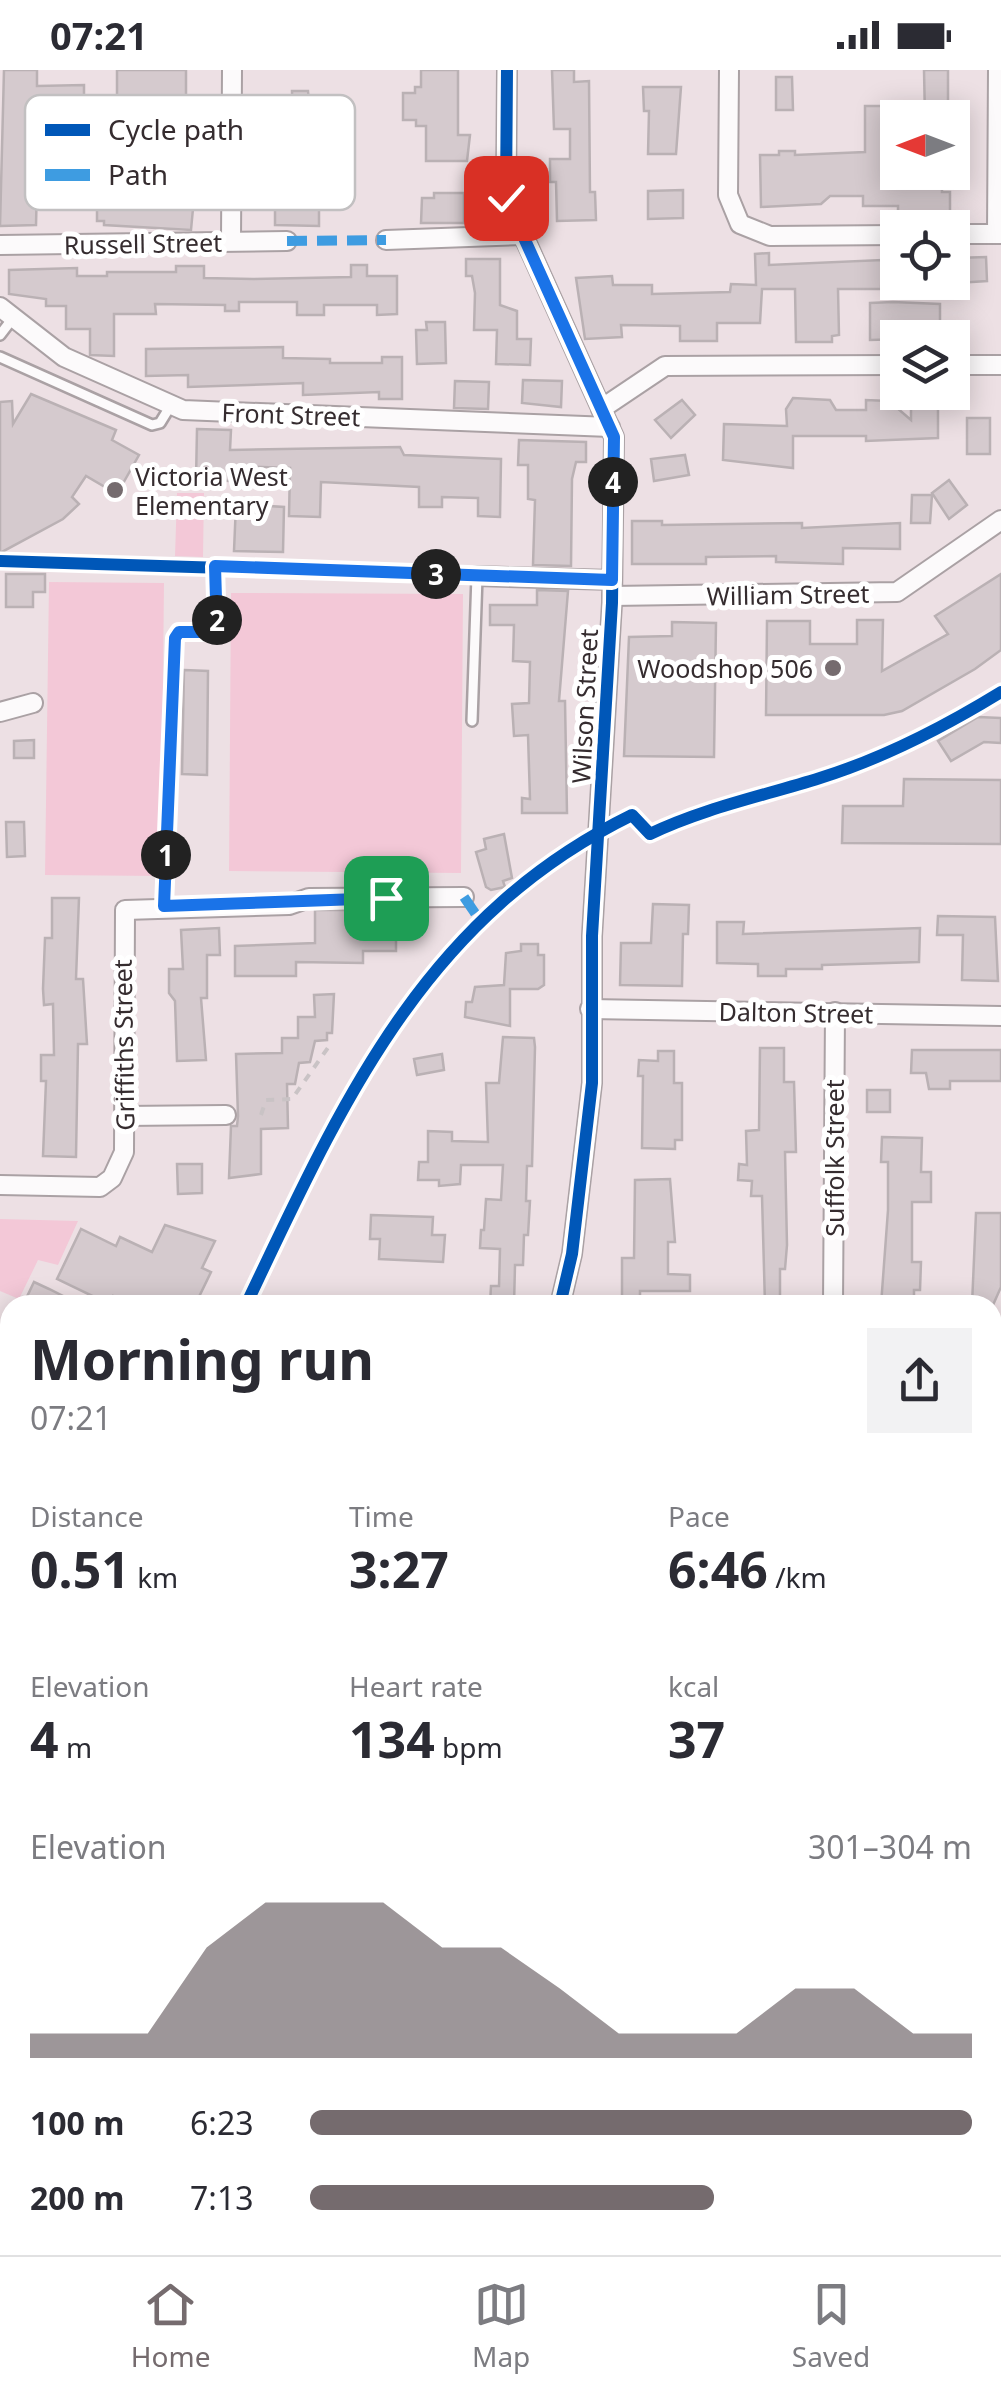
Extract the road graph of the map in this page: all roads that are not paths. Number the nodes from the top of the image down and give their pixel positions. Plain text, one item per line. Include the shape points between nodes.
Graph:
1 (506, 70) edge
2 (729, 70) edge
3 (998, 70) edge
4 (232, 210) edge
5 (970, 234) edge
6 (999, 234) edge
7 (880, 235) edge
8 (523, 236) junction
9 (386, 240) dead end
10 (232, 241) junction
11 (287, 241) dead end
12 (0, 246) edge
13 (7, 312) edge
14 (0, 335) edge
15 (0, 356) edge
16 (880, 365) edge
17 (970, 365) edge
18 (1001, 365) edge
19 (171, 405) junction
20 (602, 409) junction
21 (610, 427) junction
22 (1001, 520) edge
23 (477, 576) joint
24 (612, 588) junction
25 (33, 703) dead end
26 (170, 711) road end
27 (0, 712) edge
28 (472, 722) dead end
29 (464, 897) dead end
30 (164, 906) junction
31 (590, 1009) junction
32 (835, 1012) junction
33 (1001, 1016) edge
34 (226, 1115) dead end
35 (124, 1116) junction
36 (0, 1185) edge
37 (562, 1295) edge
38 (833, 1295) edge

1 - 8 street, Wilson Street via 506,198
2 - 7 street via 728,195 740,224 770,236
3 - 6 street
4 - 10 street
5 - 6 street
8 - 9 street
8 - 20 street, Wilson Street
10 - 11 street, Russell Street
10 - 12 street, Russell Street
13 - 14 lane
13 - 19 street, Front Street via 64,356
15 - 19 lane via 152,425
16 - 20 street via 666,366
17 - 18 street
19 - 21 street, Front Street
20 - 21 street, Wilson Street
21 - 24 street, Wilson Street
22 - 24 street, William Street via 897,592
23 - 24 street, William Street
23 - 28 lane
24 - 31 street, Wilson Street
25 - 27 street
26 - 30 lane
29 - 30 street
30 - 35 street, Griffiths Street via 125,910
31 - 32 street, Dalton Street
31 - 37 street, Wilson Street via 587,1135
32 - 33 street, Dalton Street
32 - 38 street, Suffolk Street
34 - 35 street
35 - 36 street, Griffiths Street via 124,1152 112,1178 100,1186

